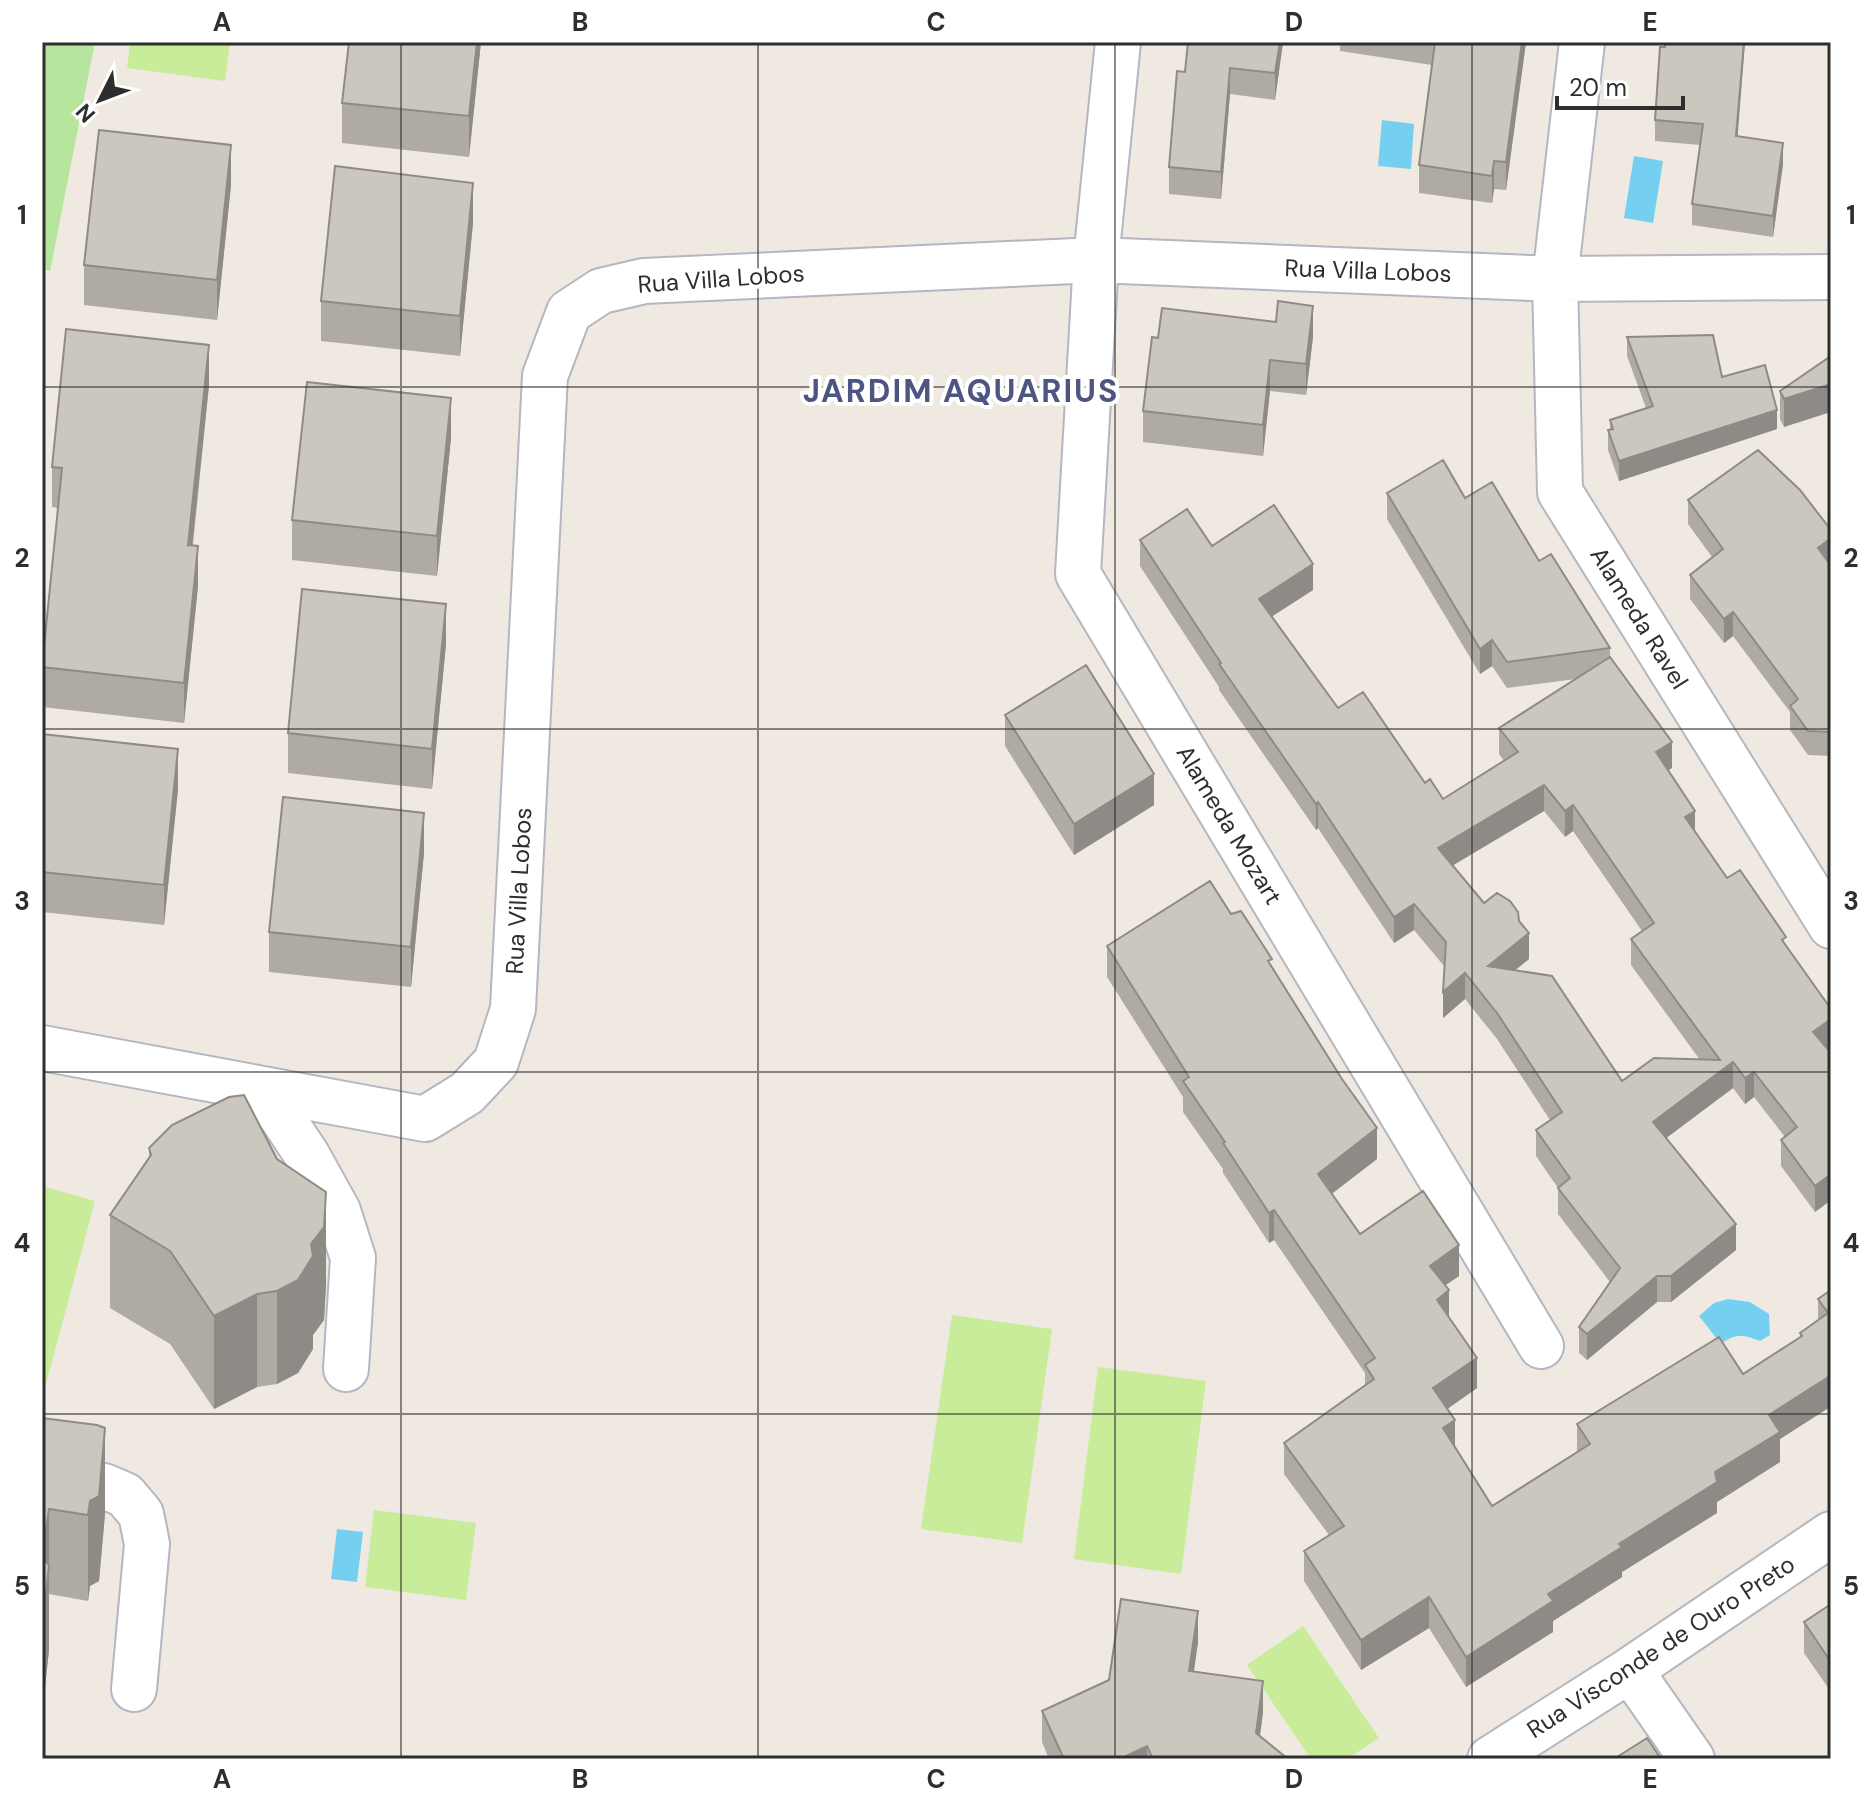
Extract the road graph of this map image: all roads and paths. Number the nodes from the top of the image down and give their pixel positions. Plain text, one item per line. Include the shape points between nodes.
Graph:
1 (1118, 42) edge
2 (1582, 42) edge
3 (1096, 260) junction
4 (1831, 277) edge
5 (1555, 279) junction
6 (1831, 926) edge
7 (42, 1048) edge
8 (263, 1089) junction
9 (1541, 1346) dead end
10 (346, 1369) dead end
11 (42, 1478) edge
12 (1831, 1534) edge
13 (1630, 1670) junction
14 (134, 1689) dead end
15 (1490, 1759) edge
16 (1692, 1759) edge

1 - 3 street, Alameda Mozart
2 - 5 street, Alameda Ravel
3 - 5 street, Rua Villa Lobos
3 - 8 street, Rua Villa Lobos via 644,281 601,291 569,312 545,376 513,1009 496,1062 467,1093 425,1119
3 - 9 street, Alameda Mozart via 1078,574
4 - 5 street, Rua Villa Lobos
5 - 6 street, Alameda Ravel via 1560,492
7 - 8 street, Rua Villa Lobos
8 - 10 street via 338,1211 353,1258
11 - 14 street via 104,1486 125,1495 141,1514 147,1544
12 - 13 street, Rua Visconde de Ouro Preto
13 - 15 street, Rua Visconde de Ouro Preto
13 - 16 street

